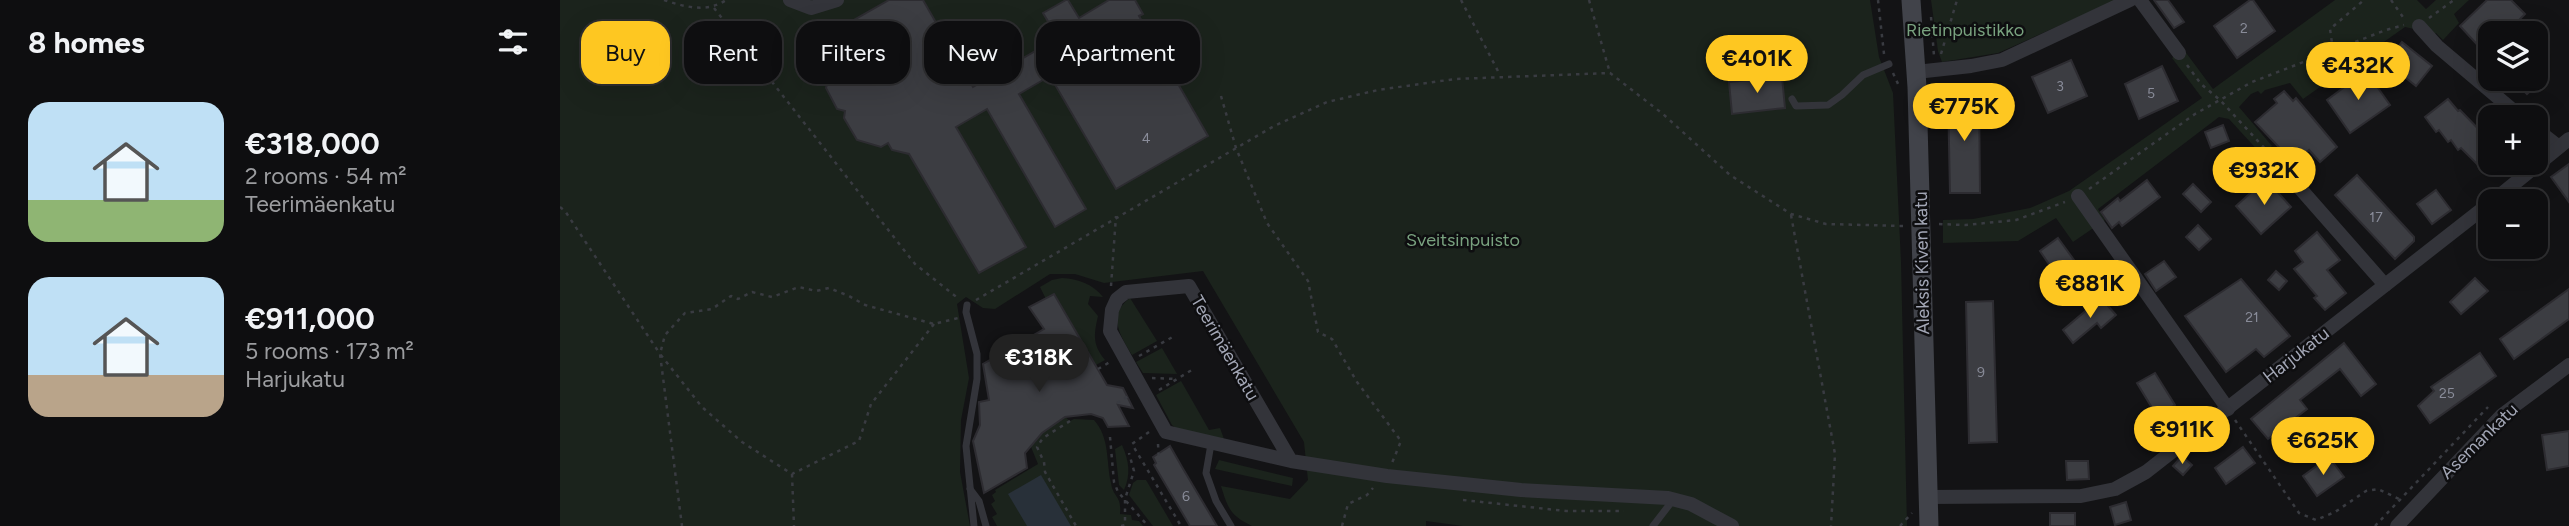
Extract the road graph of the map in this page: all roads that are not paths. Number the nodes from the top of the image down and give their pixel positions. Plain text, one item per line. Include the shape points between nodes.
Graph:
1 (790, 0) edge
2 (838, 0) edge
3 (1911, 0) edge
4 (2130, 0) edge
5 (2140, 0) edge
6 (2419, 26) road end
7 (2179, 54) road end
8 (1889, 64) road end
9 (1925, 71) junction
10 (1792, 99) dead end
11 (2507, 105) edge
12 (2548, 135) edge
13 (2564, 143) edge
14 (2276, 161) road end
15 (2508, 189) edge
16 (2078, 197) road end
17 (2478, 213) edge
18 (2385, 285) junction
19 (967, 309) road end
20 (2569, 365) edge
21 (2228, 409) junction
22 (1212, 444) junction
23 (1292, 461) junction
24 (969, 488) junction
25 (1928, 497) junction
26 (1673, 500) junction
27 (974, 526) edge
28 (986, 526) edge
29 (1231, 526) edge
30 (1653, 526) edge
31 (1732, 526) edge
32 (1929, 526) edge
33 (2397, 526) edge

1 - 2 street via 811,8
3 - 9 street, Aleksis Kiven katu
4 - 9 street via 2002,60
5 - 7 street
6 - 11 street
8 - 10 lane via 1863,75 1828,104 1796,106
9 - 25 street, Aleksis Kiven katu via 1921,225
12 - 13 street
13 - 15 street, Harjukatu
14 - 18 street
16 - 21 street
17 - 18 street, Harjukatu
18 - 21 street, Harjukatu
19 - 24 lane via 977,354 966,446
20 - 33 street, Asemankatu via 2502,415
21 - 25 street, Harjukatu via 2146,472 2115,489 2081,496
22 - 23 street, Teerimäenkatu
22 - 23 street, Teerimäenkatu via 1166,432 1139,396 1110,331 1112,310 1126,292 1189,286
22 - 29 lane via 1206,472
23 - 26 street, Teerimäenkatu via 1521,490
24 - 27 lane
24 - 28 lane via 979,501
25 - 32 street, Aleksis Kiven katu
26 - 30 lane
26 - 31 street, Teerimäenkatu via 1691,504

